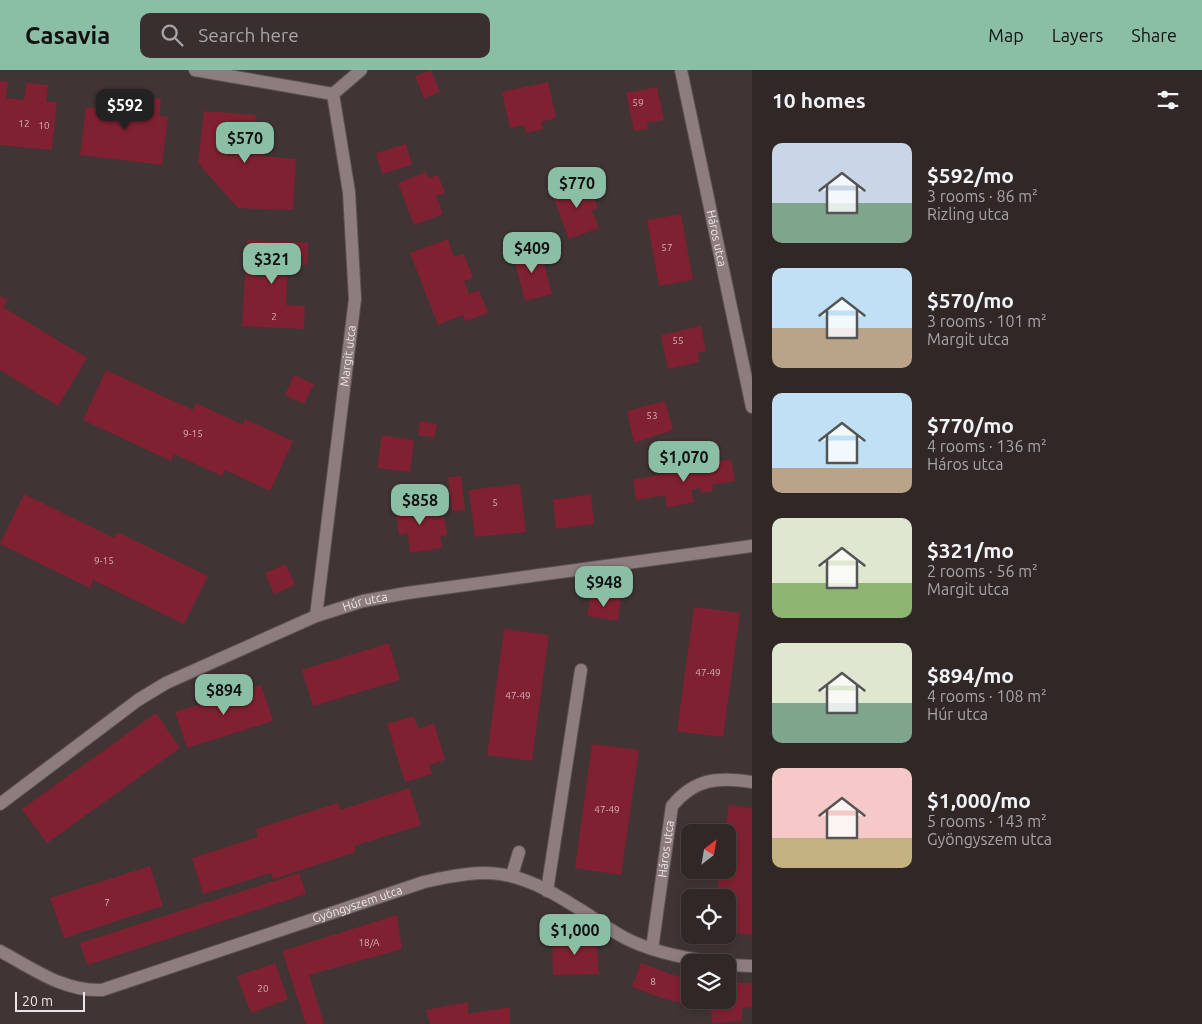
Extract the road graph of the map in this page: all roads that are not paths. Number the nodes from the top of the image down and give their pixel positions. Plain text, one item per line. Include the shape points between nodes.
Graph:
1 (195, 70) edge
2 (361, 70) edge
3 (681, 70) edge
4 (223, 72) edge
5 (333, 94) junction
6 (750, 388) edge
7 (752, 407) edge
8 (752, 546) edge
9 (316, 616) junction
10 (581, 670) dead end
11 (752, 782) edge
12 (0, 804) edge
13 (519, 852) dead end
14 (512, 875) junction
15 (547, 891) junction
16 (652, 949) junction
17 (0, 951) edge
18 (681, 955) edge
19 (736, 965) edge
20 (752, 966) edge

1 - 4 street
2 - 5 street
3 - 6 street, Háros utca
4 - 5 street
5 - 9 street, Margit utca via 349,192 355,299
6 - 7 street, Háros utca
8 - 9 street, Húr utca via 407,593 363,601
9 - 12 street, Húr utca via 166,683 138,700
10 - 15 street
11 - 16 street, Háros utca via 724,778 702,784 683,793 672,806
13 - 14 street
14 - 15 street, Gyöngyszem utca
14 - 17 street, Gyöngyszem utca via 488,872 424,882 102,990 84,991 64,985
15 - 16 street, Gyöngyszem utca via 624,937
16 - 18 street, Gyöngyszem utca
19 - 20 street

